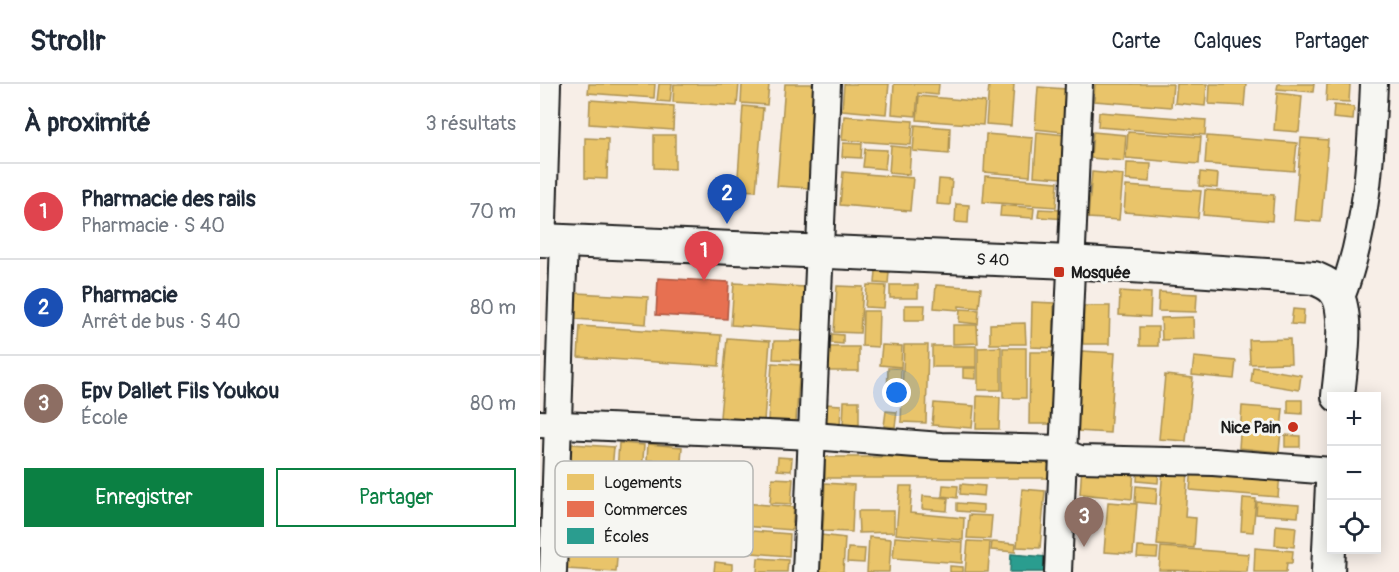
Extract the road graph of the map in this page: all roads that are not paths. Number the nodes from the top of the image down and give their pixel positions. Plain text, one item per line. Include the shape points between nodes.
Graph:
1 (544, 84) edge
2 (827, 84) edge
3 (1079, 84) edge
4 (1374, 84) edge
5 (548, 233) edge
6 (819, 253) junction
7 (1070, 262) junction
8 (1340, 300) junction
9 (1338, 392) edge
10 (550, 424) edge
11 (813, 436) junction
12 (1064, 449) junction
13 (1327, 471) edge
14 (1331, 500) edge
15 (553, 572) edge
16 (806, 572) edge
17 (1058, 572) edge
18 (1328, 572) edge

1 - 5 street
2 - 6 street
3 - 7 street
4 - 8 street via 1366,198 1358,248
5 - 6 street, S 40
5 - 10 street
6 - 7 street, S 40
6 - 11 street
7 - 8 street, S 40 via 1314,278 1335,291
7 - 12 street
8 - 9 street via 1343,315
10 - 11 street
10 - 15 street
11 - 12 street via 941,446
11 - 16 street
12 - 13 street via 1080,459 1212,462
12 - 17 street
14 - 18 street

